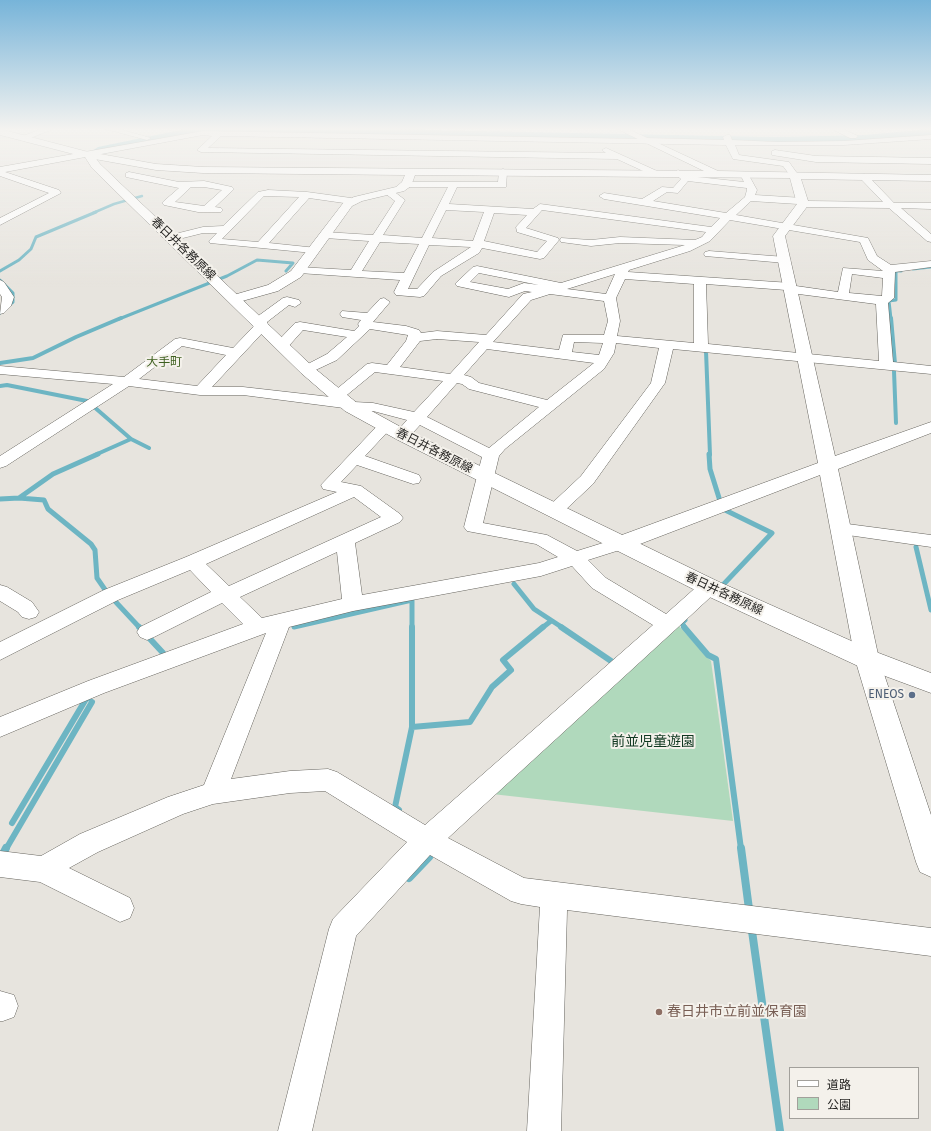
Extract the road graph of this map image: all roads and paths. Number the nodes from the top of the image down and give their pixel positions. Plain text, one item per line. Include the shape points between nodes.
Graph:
1 (15, 182) edge
2 (26, 182) edge
3 (113, 182) edge
4 (159, 182) joint
5 (503, 182) edge
6 (679, 182) edge
7 (707, 182) edge
8 (747, 182) edge
9 (797, 182) edge
10 (869, 182) edge
11 (7, 184) dead end
12 (407, 184) joint
13 (454, 184) junction
14 (187, 186) junction
15 (389, 192) junction
16 (750, 192) junction
17 (131, 194) junction
18 (307, 195) junction
19 (604, 196) dead end
20 (352, 201) junction
21 (803, 202) junction
22 (643, 203) junction
23 (892, 206) junction
24 (931, 206) edge
25 (443, 207) junction
26 (206, 210) junction
27 (490, 210) junction
28 (244, 212) junction
29 (536, 212) junction
30 (729, 216) junction
31 (0, 222) edge
32 (786, 226) junction
33 (226, 229) junction
34 (618, 231) junction
35 (325, 235) junction
36 (706, 237) junction
37 (171, 238) junction
38 (376, 238) junction
39 (565, 240) dead end
40 (931, 240) edge
41 (426, 242) junction
42 (477, 244) junction
43 (260, 246) junction
44 (313, 250) junction
45 (785, 260) junction
46 (931, 264) edge
47 (622, 265) junction
48 (299, 270) junction
49 (889, 272) junction
50 (354, 274) junction
51 (408, 277) junction
52 (700, 281) junction
53 (0, 284) edge
54 (563, 286) junction
55 (791, 288) junction
56 (548, 291) junction
57 (843, 296) junction
58 (4, 298) edge
59 (610, 298) junction
60 (235, 299) junction
61 (882, 300) junction
62 (384, 302) dead end
63 (295, 303) dead end
64 (0, 310) edge
65 (346, 314) dead end
66 (369, 321) junction
67 (260, 324) junction
68 (357, 335) junction
69 (415, 338) junction
70 (611, 339) junction
71 (487, 342) junction
72 (666, 344) junction
73 (282, 345) junction
74 (701, 348) junction
75 (236, 353) junction
76 (565, 354) junction
77 (804, 358) junction
78 (602, 360) junction
79 (886, 366) junction
80 (391, 369) junction
81 (0, 370) edge
82 (308, 370) junction
83 (931, 370) edge
84 (454, 378) junction
85 (127, 381) junction
86 (200, 391) junction
87 (345, 402) junction
88 (549, 405) junction
89 (418, 418) junction
90 (385, 426) junction
91 (931, 427) edge
92 (402, 436) junction
93 (491, 455) junction
94 (354, 458) junction
95 (0, 463) edge
96 (828, 466) junction
97 (486, 477) junction
98 (413, 479) dead end
99 (355, 490) junction
100 (555, 510) junction
101 (840, 530) junction
102 (344, 540) junction
103 (931, 541) edge
104 (619, 544) junction
105 (575, 558) junction
106 (193, 562) junction
107 (709, 587) junction
108 (0, 592) edge
109 (227, 595) junction
110 (353, 604) junction
111 (30, 612) dead end
112 (282, 621) junction
113 (668, 625) junction
114 (258, 628) junction
115 (147, 632) dead end
116 (0, 652) edge
117 (867, 659) junction
118 (931, 683) edge
119 (0, 727) edge
120 (213, 793) junction
121 (427, 840) junction
122 (931, 862) edge
123 (43, 869) junction
124 (3, 870) edge
125 (554, 896) junction
126 (120, 908) dead end
127 (931, 942) edge
128 (295, 1131) edge
129 (544, 1131) edge

1 - 11 street
2 - 31 street via 56,194
3 - 17 street, 春日井各務原線
4 - 14 street
4 - 17 street
5 - 13 street via 503,185
6 - 22 street via 675,191 665,190
7 - 16 street
8 - 16 street
9 - 21 street
10 - 23 street
12 - 13 street
12 - 15 street
13 - 25 street
14 - 26 street via 167,203
14 - 26 street via 204,184 229,189
15 - 20 street
15 - 38 street via 400,200
16 - 21 street
16 - 30 street
17 - 37 street, 春日井各務原線
18 - 20 street
18 - 28 street via 262,194
18 - 43 street
19 - 22 street
20 - 35 street
21 - 23 street
21 - 32 street
22 - 30 street
23 - 24 street
23 - 40 street
25 - 27 street
25 - 41 street
26 - 28 street
27 - 29 street
27 - 42 street
28 - 33 street
29 - 34 street via 540,207
29 - 42 street via 521,230 554,240 540,256
30 - 32 street
30 - 36 street
32 - 45 street via 779,236
32 - 49 street via 864,240 872,258
33 - 37 street via 203,230
33 - 43 street via 214,241
34 - 36 street
34 - 36 street
34 - 39 street via 591,243
34 - 47 street
35 - 38 street
35 - 44 street
36 - 45 street via 709,258
36 - 47 street via 686,249
37 - 60 street, 春日井各務原線
38 - 41 street
38 - 50 street
41 - 42 street
41 - 51 street
42 - 51 street via 474,251 437,274 420,293 400,292
43 - 44 street
44 - 48 street
45 - 55 street
46 - 49 street
47 - 52 street
47 - 54 street
47 - 59 street
48 - 50 street
48 - 60 street via 273,288
49 - 57 street via 847,270
49 - 61 street via 888,298
50 - 51 street
52 - 55 street
52 - 74 street
53 - 58 street
54 - 56 street
54 - 56 street via 477,269 461,284 509,293 524,287
55 - 57 street
55 - 77 street
56 - 59 street
56 - 71 street via 527,297
57 - 61 street
58 - 64 street via 7,303
59 - 70 street via 614,321
60 - 67 street, 春日井各務原線
61 - 79 street
62 - 66 street
63 - 67 street via 287,302
65 - 66 street
66 - 68 street
66 - 69 street via 406,330 414,333
67 - 73 street, 春日井各務原線
67 - 75 street
68 - 73 street via 300,326
68 - 82 street via 332,357
69 - 71 street via 438,335
69 - 80 street
70 - 72 street
70 - 76 street via 568,338
70 - 78 street
71 - 76 street
71 - 84 street
72 - 74 street
72 - 100 street via 658,383 587,480
73 - 82 street, 春日井各務原線
74 - 77 street
75 - 85 street via 180,342
75 - 86 street
76 - 78 street
77 - 79 street
77 - 96 street
78 - 88 street via 599,366
79 - 83 street
80 - 84 street
80 - 87 street via 372,367
81 - 85 street
82 - 87 street, 春日井各務原線
84 - 88 street via 466,380 474,386
84 - 89 street
85 - 86 street
85 - 95 street
86 - 87 street via 243,391
87 - 89 street
87 - 90 street, 春日井各務原線
88 - 93 street
89 - 92 street
89 - 93 street
90 - 92 street, 春日井各務原線
90 - 94 street
91 - 96 street
92 - 97 street, 春日井各務原線
93 - 97 street
94 - 98 street
94 - 99 street via 329,485
96 - 101 street
96 - 104 street
97 - 100 street, 春日井各務原線
97 - 105 street via 473,527 541,539
99 - 102 street via 394,518
99 - 106 street
100 - 104 street, 春日井各務原線
101 - 103 street
101 - 117 street
102 - 109 street
102 - 110 street
104 - 105 street
104 - 107 street, 春日井各務原線
105 - 110 street via 541,569
105 - 113 street via 599,583
106 - 109 street
106 - 116 street via 111,596
107 - 113 street
107 - 117 street, 春日井各務原線
108 - 111 street
109 - 114 street
109 - 115 street via 219,596
110 - 112 street
112 - 114 street
112 - 120 street
113 - 121 street
114 - 119 street via 96,687
117 - 118 street, 春日井各務原線
117 - 122 street
120 - 121 street via 290,782 328,780
120 - 123 street via 177,805 89,843
121 - 125 street via 521,891
121 - 128 street via 343,929
123 - 124 street
123 - 126 street
125 - 127 street
125 - 129 street

